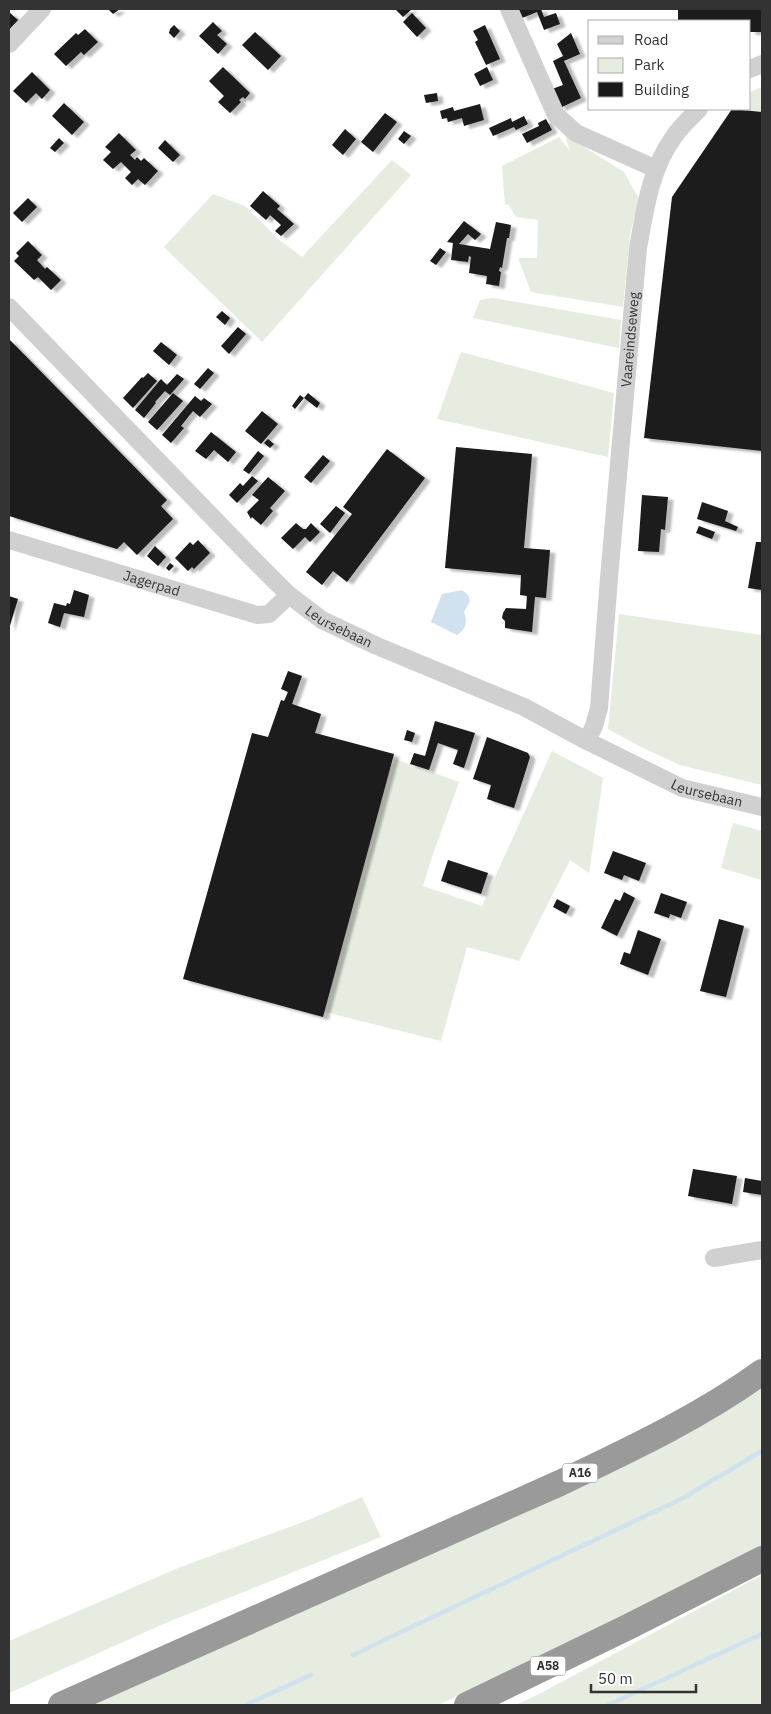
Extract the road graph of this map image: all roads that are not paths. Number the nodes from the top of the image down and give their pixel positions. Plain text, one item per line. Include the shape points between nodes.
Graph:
1 (42, 9) edge
2 (509, 9) edge
3 (9, 44) edge
4 (698, 110) edge
5 (656, 169) junction
6 (9, 307) edge
7 (9, 540) edge
8 (289, 595) junction
9 (587, 741) junction
10 (762, 807) edge
11 (762, 1250) edge
12 (714, 1258) dead end
13 (762, 1372) edge
14 (762, 1558) edge
15 (61, 1705) edge
16 (467, 1705) edge

1 - 3 street
2 - 5 street via 556,115 576,133
4 - 5 street, Vaareindseweg via 672,138
5 - 9 street, Vaareindseweg via 647,196 638,248 599,708
6 - 8 street, Leursebaan
7 - 8 street, Jagerpad via 257,615 269,614
8 - 9 street, Leursebaan via 330,624 524,707
9 - 10 street, Leursebaan via 682,788
11 - 12 street
13 - 15 highway, A16 via 695,1415 560,1483
14 - 16 highway, A58

